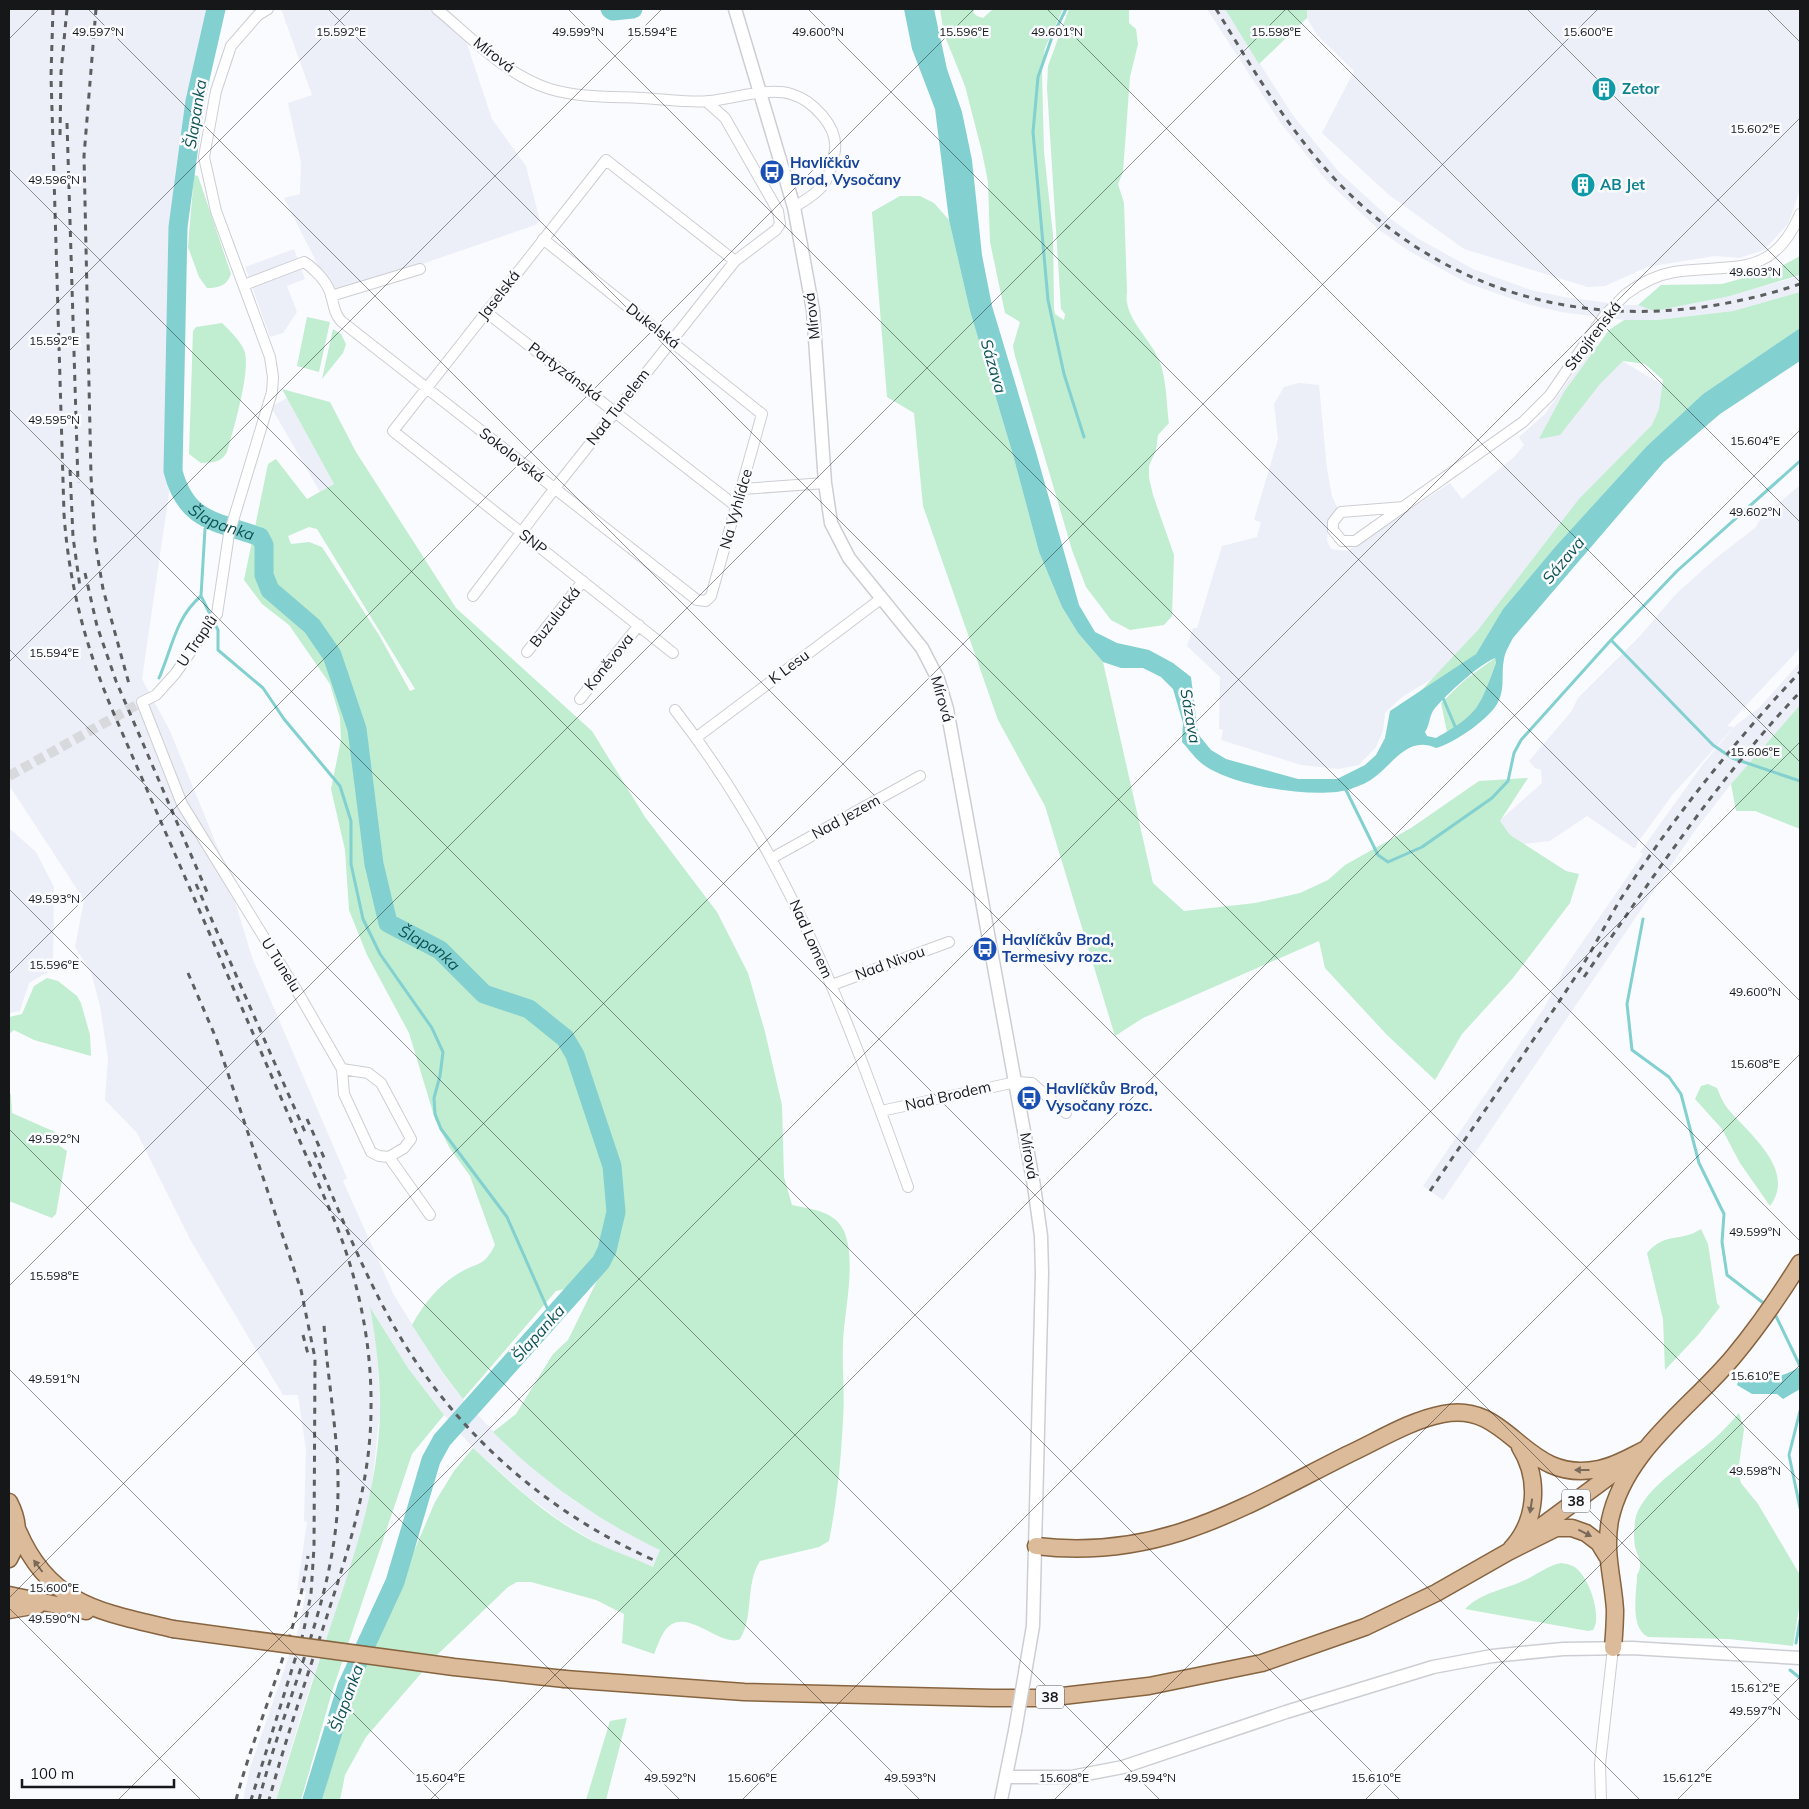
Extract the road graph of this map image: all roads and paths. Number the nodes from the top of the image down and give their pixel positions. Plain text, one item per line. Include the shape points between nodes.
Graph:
1 (268, 9) edge
2 (437, 9) edge
3 (735, 9) edge
4 (761, 94) junction
5 (707, 102) junction
6 (794, 207) junction
7 (1800, 214) edge
8 (543, 239) junction
9 (734, 260) junction
10 (420, 269) dead end
11 (244, 285) junction
12 (331, 295) junction
13 (486, 312) junction
14 (671, 340) junction
15 (426, 388) junction
16 (615, 410) junction
17 (762, 414) joint
18 (393, 431) joint
19 (825, 483) junction
20 (555, 488) junction
21 (743, 490) junction
22 (737, 506) junction
23 (1404, 507) junction
24 (521, 533) junction
25 (583, 581) junction
26 (473, 596) dead end
27 (882, 598) junction
28 (705, 602) joint
29 (639, 625) junction
30 (527, 652) dead end
31 (673, 653) dead end
32 (580, 699) dead end
33 (142, 702) joint
34 (676, 710) dead end
35 (696, 737) junction
36 (920, 776) dead end
37 (772, 858) junction
38 (949, 942) dead end
39 (832, 985) junction
40 (342, 1069) junction
41 (1016, 1082) junction
42 (881, 1111) junction
43 (1066, 1113) dead end
44 (389, 1157) junction
45 (908, 1187) dead end
46 (430, 1215) dead end
47 (1800, 1263) edge
48 (1517, 1443) junction
49 (1644, 1450) junction
50 (9, 1502) edge
51 (18, 1531) junction
52 (1036, 1546) junction
53 (1508, 1552) junction
54 (1607, 1556) junction
55 (9, 1559) edge
56 (9, 1595) edge
57 (47, 1603) junction
58 (9, 1610) edge
59 (174, 1629) junction
60 (1614, 1648) junction
61 (1800, 1658) edge
62 (1006, 1777) junction
63 (1001, 1800) edge
64 (1601, 1800) edge

1 - 11 street, U Traplů via 258,15 231,46 216,91 204,157 216,211
2 - 5 street, Mírová via 513,71 551,90
3 - 4 street, Mírová
4 - 5 street, Mírová
4 - 6 street, Mírová
4 - 6 street, Mírová via 790,93 809,102 828,123 835,146 832,169 826,182 817,194
5 - 9 street, Nad Tunelem via 725,118 778,211 780,224 776,230
6 - 19 street, Mírová via 813,310
7 - 23 street, Strojírenská, bridge via 1787,239 1759,261 1740,268 1662,275 1626,294 1605,315 1550,395 1523,422
8 - 9 street, Jaselská via 606,160
8 - 13 street, Jaselská
8 - 14 street, Dukelská
9 - 14 street, Nad Tunelem
10 - 12 street
11 - 12 street, Sokolovská via 304,262 322,278
11 - 33 street, U Traplů via 270,356 272,392 229,534 217,614 162,688
12 - 15 street, Sokolovská via 334,312 341,321
13 - 15 street, Jaselská
13 - 16 street, Partyzánská
14 - 16 street, Nad Tunelem
14 - 17 street, Dukelská
15 - 18 street, Jaselská
15 - 20 street, Sokolovská
16 - 20 street, Nad Tunelem
16 - 22 street, Partyzánská
17 - 21 street, Na Vyhlídce
18 - 24 street, SNP
19 - 21 street
19 - 27 street, Mírová via 830,519 838,541
20 - 24 street, Nad Tunelem
20 - 28 street, Sokolovská via 697,600
21 - 22 street, Na Vyhlídce
22 - 28 street, Na Vyhlídce via 711,596
23 - 23 street, Strojírenská via 1355,541 1342,541 1333,530 1333,522 1341,512
24 - 25 street, SNP
24 - 26 street, Nad Tunelem
25 - 29 street, SNP
25 - 30 street, Buzulucká
27 - 35 street, K Lesu
27 - 41 street, Mírová via 922,648 944,697
29 - 31 street, SNP
29 - 32 street, Koněvova
33 - 40 street, U Tunelu via 182,804
34 - 35 street, Nad Lomem
35 - 37 street, Nad Lomem via 736,795
36 - 37 street, Nad Jezem
37 - 39 street, Nad Lomem via 804,919
38 - 39 street, Nad Nivou
39 - 42 street, Nad Lomem
40 - 44 street, U Tunelu via 344,1094 371,1152
40 - 44 street via 368,1074 381,1083 411,1139 404,1148
41 - 42 street, Nad Brodem
41 - 43 street via 1032,1083
41 - 52 street, Mírová via 1039,1220 1042,1273
42 - 45 street, Nad Lomem
44 - 46 street, U Tunelu
47 - 49 main road, 38 via 1762,1320 1722,1370
49 -> 48 main road via 1610,1466 1577,1471 1544,1462
48 - 52 main road via 1485,1418 1459,1412 1442,1414 1387,1436 1277,1492 1189,1531 1149,1542 1107,1548
48 -> 53 main road via 1530,1470 1533,1500 1525,1528
49 - 53 main road, 38
49 - 54 main road via 1626,1477 1614,1506
50 - 51 main road
51 - 55 main road
59 -> 51 main road via 110,1614 73,1598 43,1573
52 - 62 street, Mírová, bridge via 1033,1626
53 -> 54 main road via 1544,1533 1564,1528 1586,1533
53 - 59 main road, 38, bridge via 1436,1593 1365,1627 1262,1663 1149,1686 1045,1698 744,1692 565,1679
54 - 60 main road via 1615,1612
56 - 57 main road, 38
57 - 58 main road
57 - 59 main road, 38
60 - 61 street
60 - 62 street via 1492,1656 1433,1667 1123,1767 1071,1777
60 - 64 street via 1600,1764
62 - 63 street, Mírová

